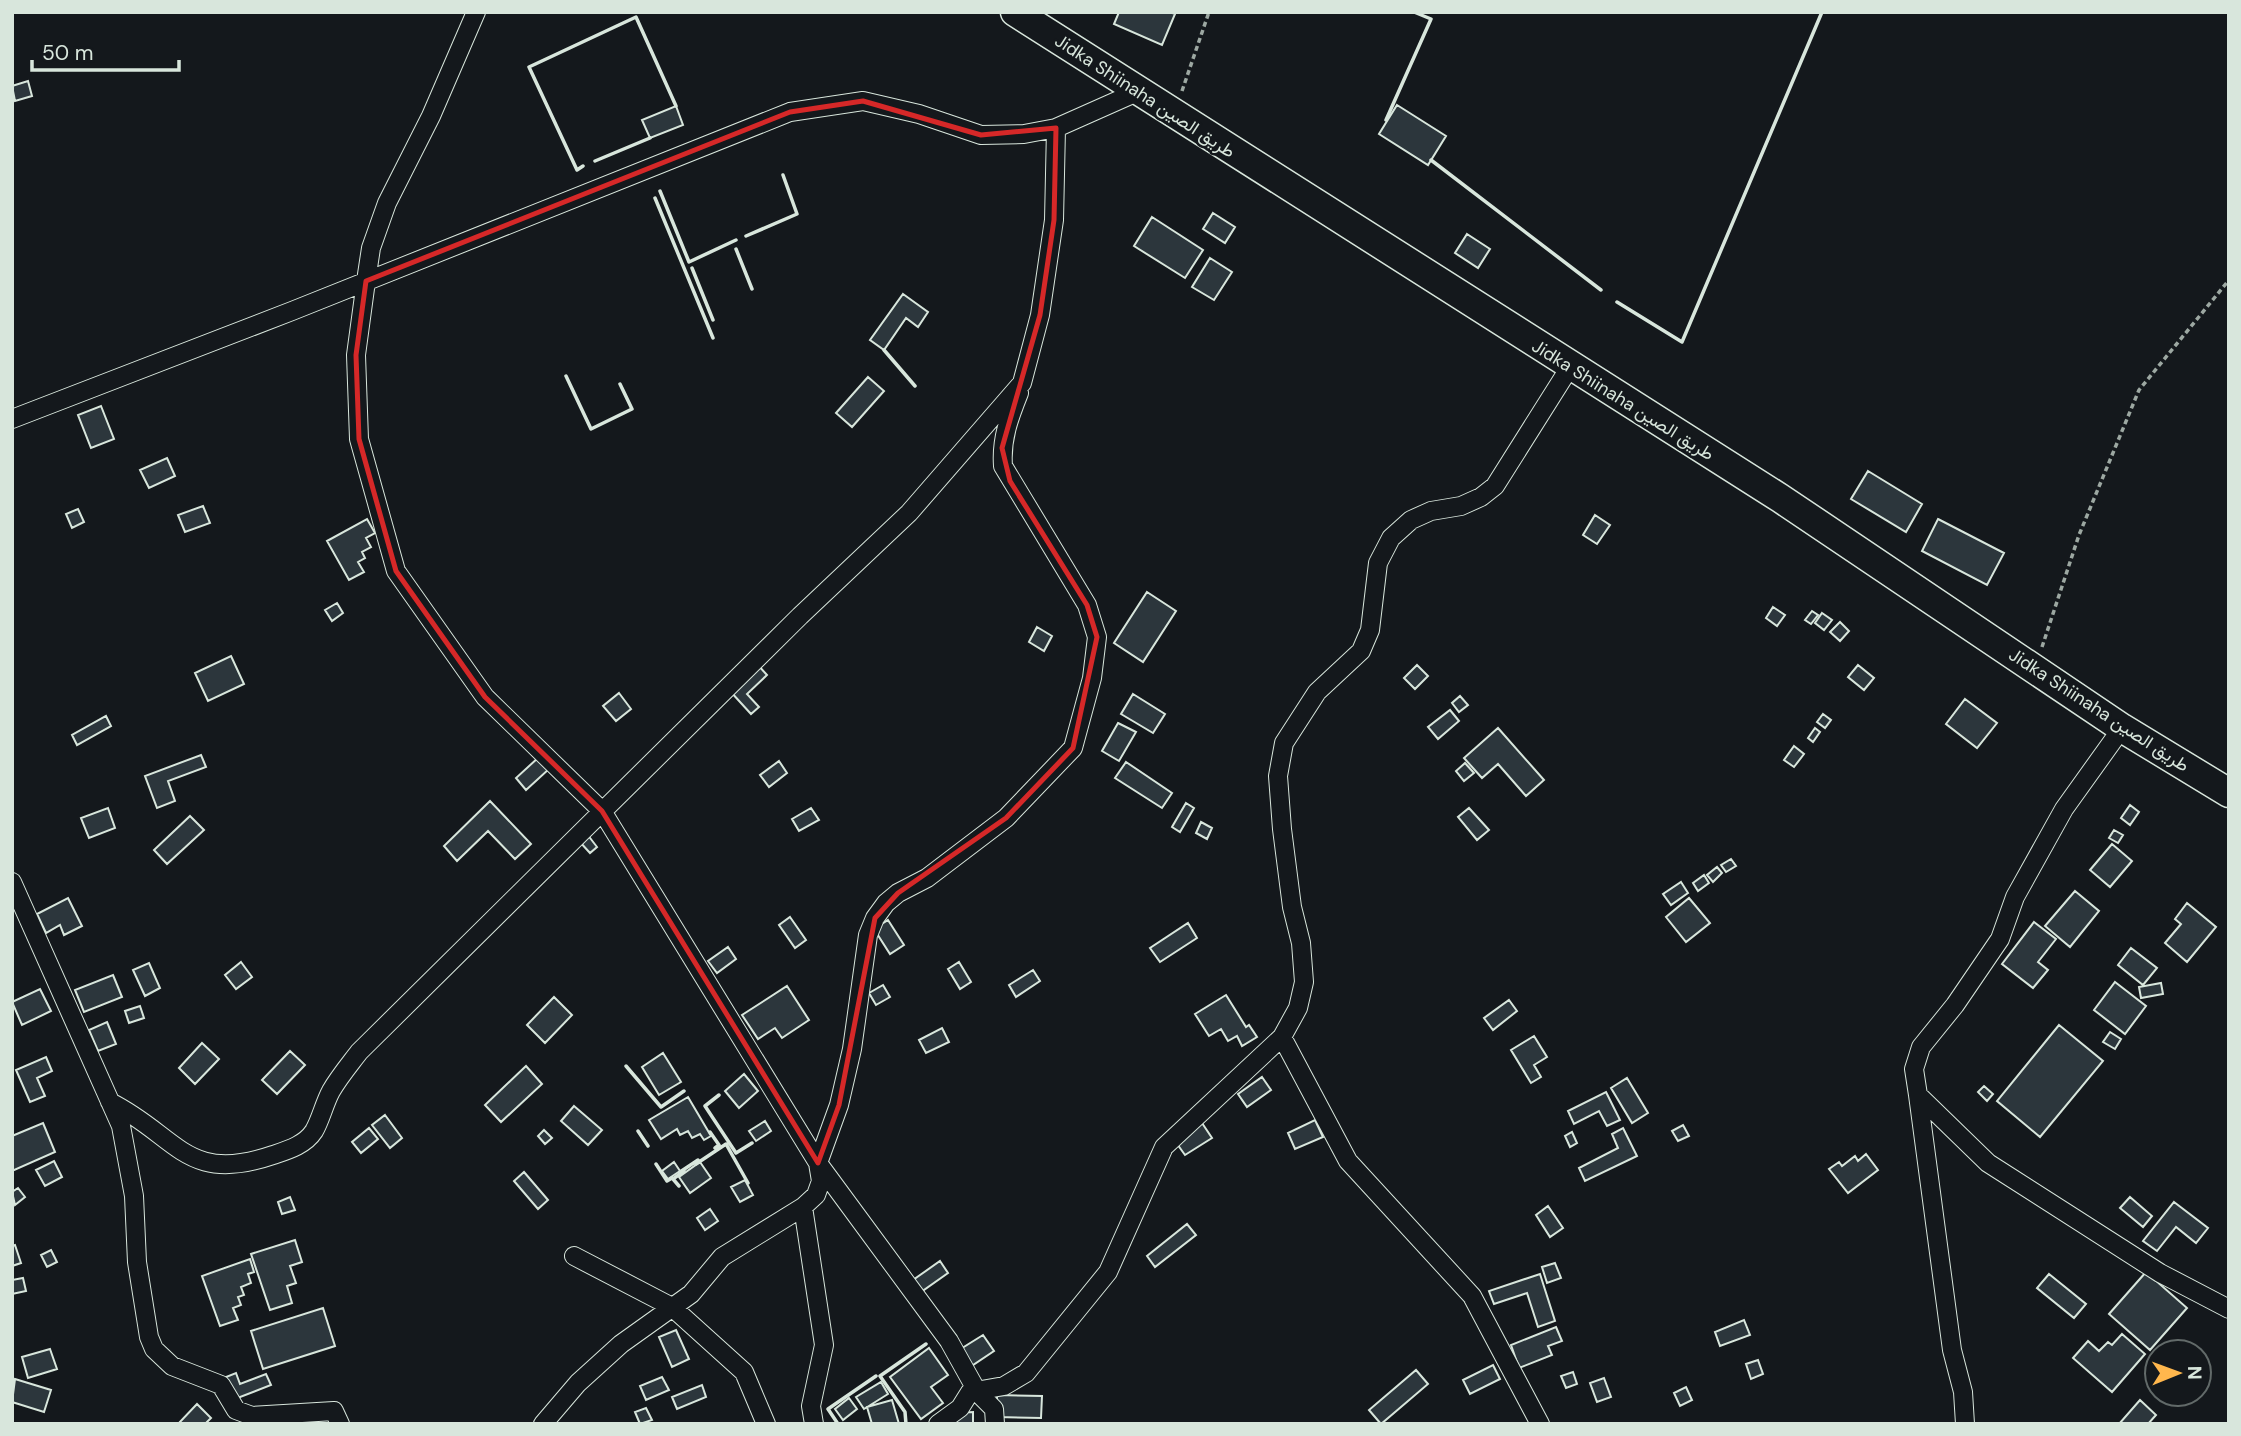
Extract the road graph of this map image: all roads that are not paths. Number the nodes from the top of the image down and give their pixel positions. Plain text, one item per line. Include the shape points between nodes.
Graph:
1 (476, 12) edge
2 (1015, 12) edge
3 (1137, 92) junction
4 (1056, 128) junction
5 (366, 282) junction
6 (1570, 367) junction
7 (1022, 383) junction
8 (12, 419) edge
9 (2122, 728) junction
10 (2229, 793) edge
11 (602, 811) junction
12 (12, 882) edge
13 (1282, 1037) junction
14 (1918, 1095) junction
15 (110, 1102) junction
16 (818, 1163) junction
17 (803, 1207) junction
18 (574, 1256) dead end
19 (672, 1307) junction
20 (2229, 1309) edge
21 (978, 1393) junction
22 (340, 1424) edge
23 (543, 1424) edge
24 (766, 1424) edge
25 (814, 1424) edge
26 (939, 1424) edge
27 (995, 1424) edge
28 (1540, 1424) edge
29 (1965, 1424) edge

1 - 5 street via 387,203 371,248
2 - 3 main road, Jidka Shiinaha طريق الصين
3 - 4 street
3 - 6 main road, Jidka Shiinaha طريق الصين
4 - 5 street via 981,135 863,101 790,112
4 - 7 street via 1054,220 1040,315
5 - 8 street
5 - 11 street via 356,355 359,439 396,571 485,697
6 - 9 main road, Jidka Shiinaha طريق الصين via 1780,498
6 - 13 street via 1495,486 1482,498 1411,520 1391,538 1378,563 1370,630 1361,651 1317,692 1284,744 1278,776 1282,829 1304,982 1298,1008
7 - 11 street via 909,513
7 - 16 street via 1006,426 1003,466 1087,605 1097,637 1092,678 1073,748 1006,818 926,878 898,893 874,918 844,1083
9 - 10 main road, Jidka Shiinaha طريق الصين
9 - 14 street via 2064,809 2015,897 2000,939 1921,1047 1914,1069
11 - 15 street via 359,1052 331,1091 313,1132 299,1145 241,1164 207,1165
11 - 16 street
12 - 15 street
13 - 21 street via 1164,1147 1108,1272 1026,1373 1004,1386
13 - 28 street via 1348,1161 1472,1296
14 - 20 street via 1988,1163 2160,1273
14 - 29 street
15 - 22 street via 129,1159 137,1262 154,1349 172,1366 221,1385 236,1410 252,1416 334,1411
16 - 17 street via 821,1181 816,1195
16 - 21 street via 949,1340
17 - 19 street via 722,1257 700,1285
17 - 25 street via 824,1345 811,1406
18 - 19 street
19 - 23 street via 621,1344 578,1383
19 - 24 street via 744,1372
21 - 26 street via 971,1392 960,1408
21 - 27 street via 994,1409

